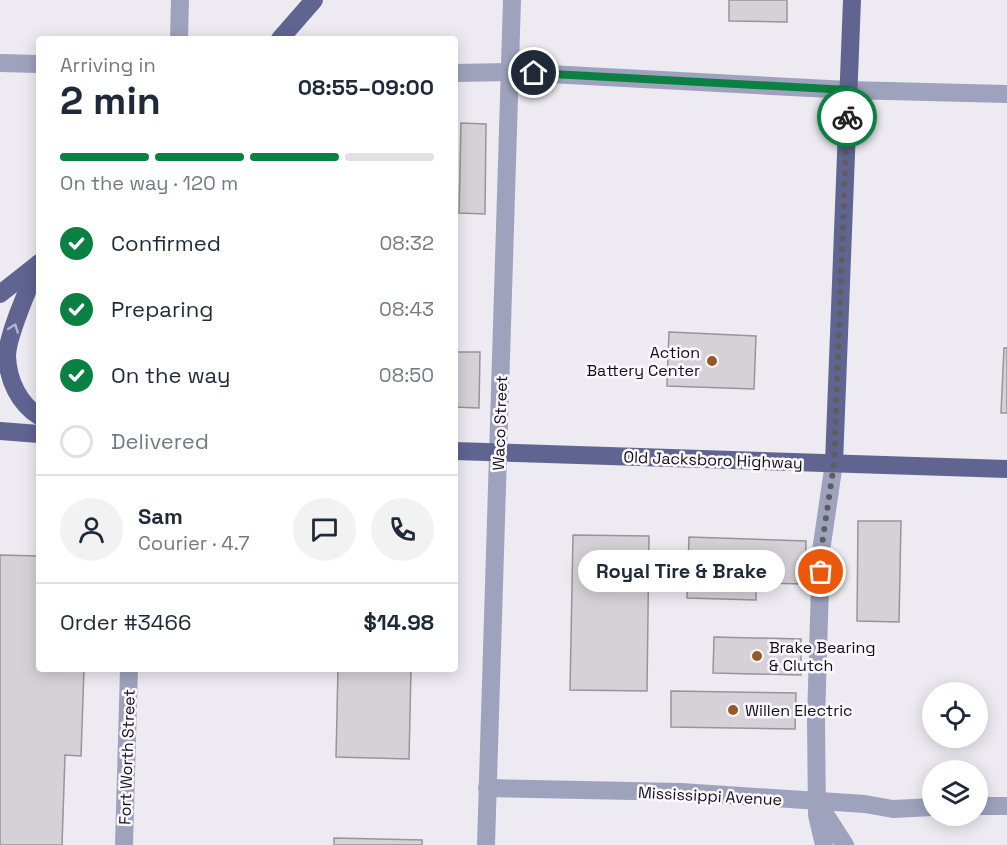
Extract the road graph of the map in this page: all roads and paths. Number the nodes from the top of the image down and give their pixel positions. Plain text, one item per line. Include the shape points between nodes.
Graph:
1 (180, 0) edge
2 (314, 0) edge
3 (512, 0) edge
4 (852, 0) edge
5 (179, 36) edge
6 (283, 36) edge
7 (0, 63) edge
8 (36, 64) edge
9 (512, 72) junction
10 (458, 73) edge
11 (848, 90) junction
12 (1007, 94) edge
13 (36, 265) edge
14 (36, 271) edge
15 (0, 294) edge
16 (36, 413) edge
17 (0, 431) edge
18 (36, 434) edge
19 (458, 451) edge
20 (498, 453) junction
21 (834, 464) junction
22 (1007, 469) edge
23 (129, 672) edge
24 (487, 788) junction
25 (817, 802) junction
26 (988, 806) edge
27 (1007, 806) edge
28 (922, 807) edge
29 (824, 844) edge
30 (124, 845) edge
31 (486, 845) edge
32 (845, 845) edge

1 - 5 street
2 - 6 main road
3 - 9 street, Waco Street
4 - 11 main road
7 - 8 street
9 - 10 street
9 - 11 street
9 - 20 street, Waco Street
11 - 12 street
11 - 21 main road
13 - 15 main road
16 -> 14 main road via 18,398 7,356 10,337
17 - 18 main road
19 - 20 main road, Old Jacksboro Highway
20 - 21 main road, Old Jacksboro Highway
20 - 24 street, Waco Street
21 - 22 main road, Old Jacksboro Highway
21 - 25 street via 821,551
23 - 30 street, Fort Worth Street
24 - 25 street, Mississippi Avenue via 681,792
24 - 31 street, Waco Street
25 - 28 street, Mississippi Avenue
25 - 29 street
25 - 32 street
26 - 27 street

